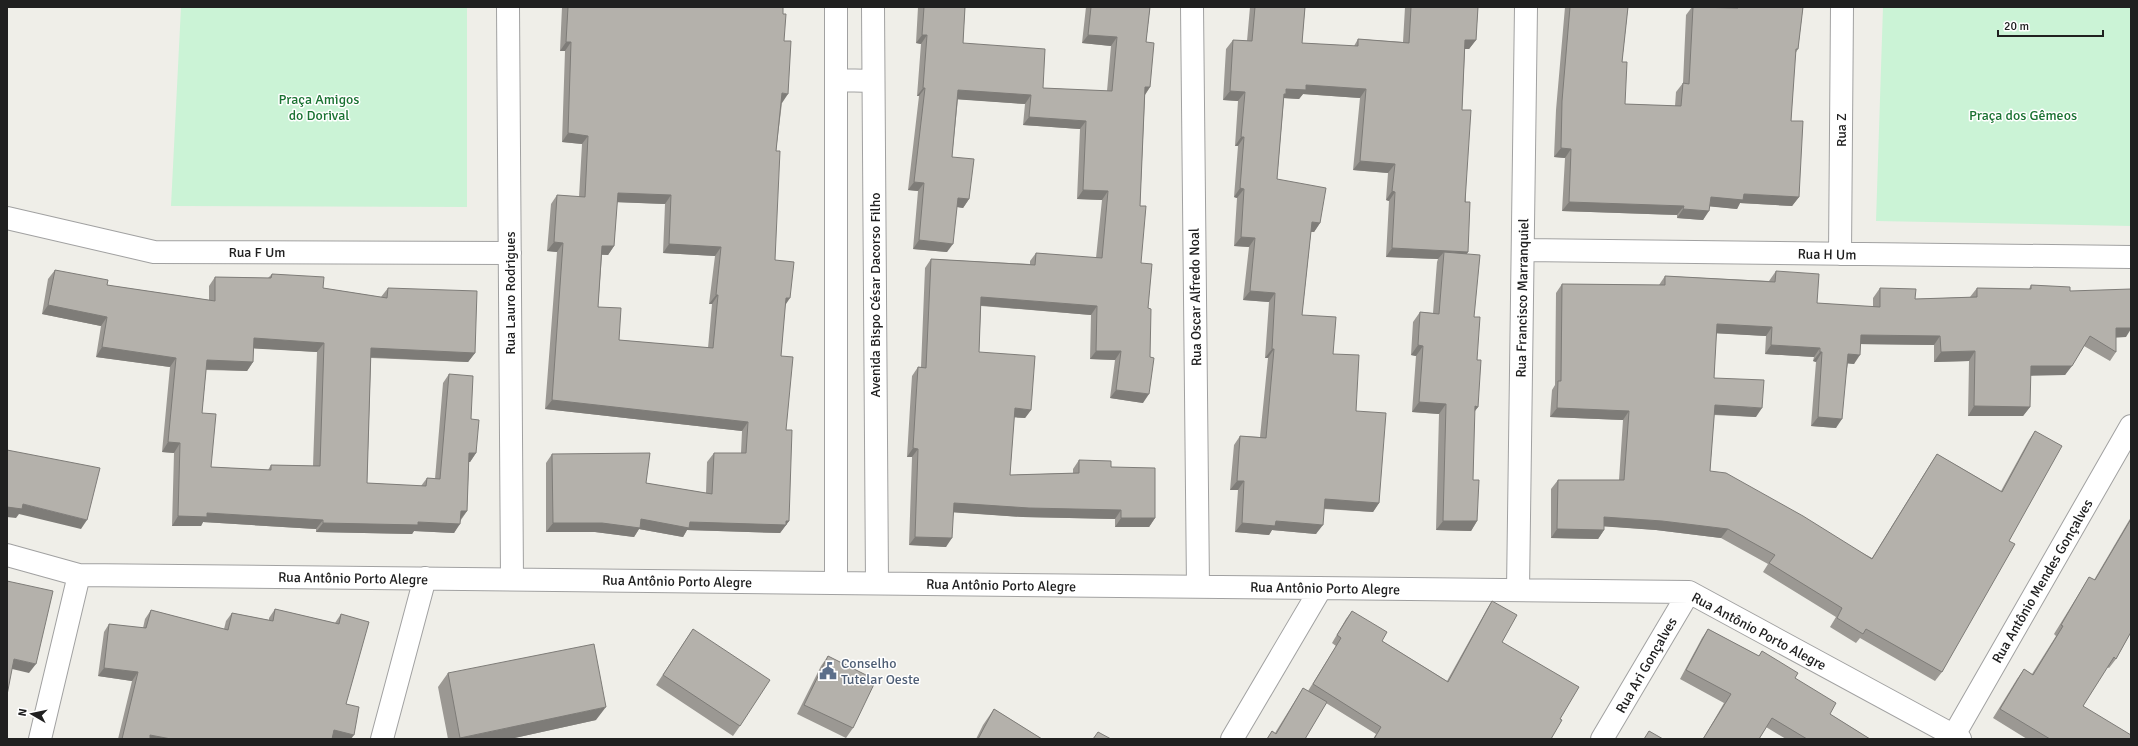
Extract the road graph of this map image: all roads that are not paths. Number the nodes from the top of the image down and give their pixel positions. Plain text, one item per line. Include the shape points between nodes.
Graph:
1 (508, 7) edge
2 (836, 7) edge
3 (873, 7) edge
4 (1192, 7) edge
5 (1526, 7) edge
6 (1842, 7) edge
7 (836, 80) junction
8 (873, 81) junction
9 (7, 218) edge
10 (1523, 250) junction
11 (510, 253) junction
12 (1840, 254) junction
13 (2131, 258) edge
14 (2131, 426) edge
15 (7, 555) edge
16 (79, 575) junction
17 (425, 578) junction
18 (512, 579) junction
19 (836, 583) junction
20 (877, 583) junction
21 (1198, 586) junction
22 (1321, 588) junction
23 (1518, 590) junction
24 (1689, 592) junction
25 (1957, 737) edge
26 (40, 739) edge
27 (382, 739) edge
28 (1232, 739) edge
29 (1602, 739) edge

1 - 11 street, Rua Lauro Rodrigues
2 - 7 street
3 - 8 street, Avenida Bispo César Dacorso Filho
4 - 21 street, Rua Oscar Alfredo Noal
5 - 10 street, Rua Francisco Marranquiel
6 - 12 street, Rua Z
7 - 8 street
7 - 19 street
8 - 20 street, Avenida Bispo César Dacorso Filho
9 - 11 street, Rua F Um via 154,252
10 - 12 street, Rua H Um
10 - 23 street, Rua Francisco Marranquiel
11 - 18 street, Rua Lauro Rodrigues
12 - 13 street, Rua H Um
14 - 25 street, Rua Antônio Mendes Gonçalves
15 - 16 street, Rua Antônio Porto Alegre
16 - 17 street, Rua Antônio Porto Alegre
16 - 26 street
17 - 18 street, Rua Antônio Porto Alegre
17 - 27 street
18 - 19 street, Rua Antônio Porto Alegre
19 - 20 street, Rua Antônio Porto Alegre
20 - 21 street, Rua Antônio Porto Alegre
21 - 22 street, Rua Antônio Porto Alegre
22 - 23 street, Rua Antônio Porto Alegre
22 - 28 street
23 - 24 street, Rua Antônio Porto Alegre
24 - 25 street, Rua Antônio Porto Alegre
24 - 29 street, Rua Ari Gonçalves

